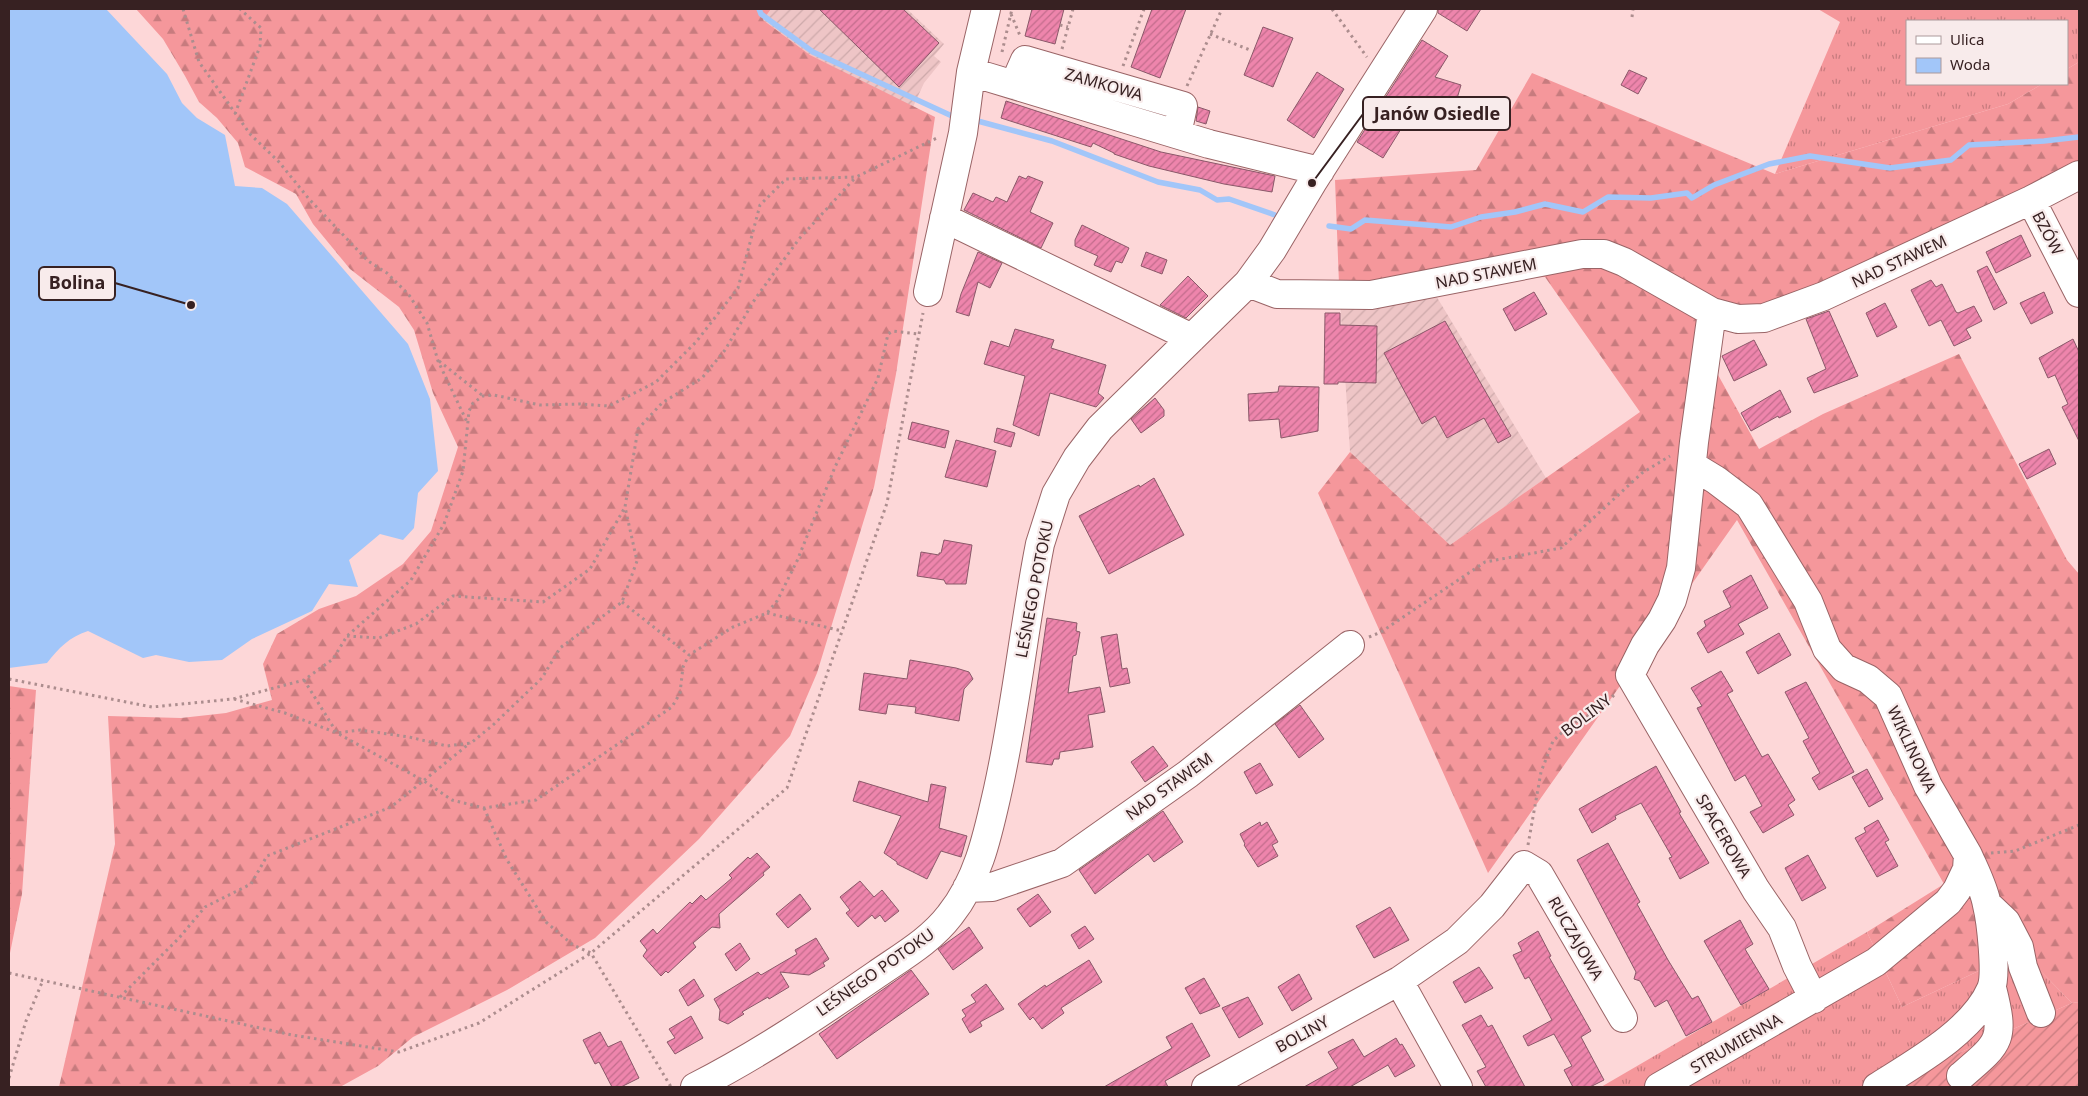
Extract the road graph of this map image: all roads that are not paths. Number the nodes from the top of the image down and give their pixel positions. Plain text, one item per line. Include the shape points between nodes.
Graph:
1 (986, 9) edge
2 (1423, 9) edge
3 (971, 72) junction
4 (1320, 171) junction
5 (2079, 174) edge
6 (2031, 200) junction
7 (944, 218) junction
8 (1248, 283) junction
9 (928, 292) road end
10 (2079, 293) edge
11 (1712, 312) junction
12 (1192, 338) junction
13 (1694, 454) junction
14 (1350, 645) road end
15 (1968, 855) junction
16 (1524, 865) joint
17 (967, 888) junction
18 (1987, 904) junction
19 (1399, 981) junction
20 (1992, 988) junction
21 (1814, 999) junction
22 (2042, 1012) dead end
23 (1623, 1018) dead end
24 (1952, 1036) junction
25 (740, 1078) edge
26 (1964, 1082) edge
27 (695, 1087) edge
28 (1206, 1087) edge
29 (1458, 1087) edge
30 (1659, 1087) edge
31 (1877, 1087) edge

1 - 3 street
2 - 4 street, LEŚNEGO POTOKU
3 - 4 street, ZAMKOWA via 1177,134
3 - 7 street via 963,133
4 - 8 street, LEŚNEGO POTOKU
5 - 6 street, NAD STAWEM
6 - 10 street, BZÓW
6 - 11 street, NAD STAWEM via 1824,296 1764,318 1738,319
7 - 9 street
7 - 12 street
8 - 11 street, NAD STAWEM via 1277,294 1371,295 1582,254 1604,254
8 - 12 street, LEŚNEGO POTOKU
11 - 13 street
12 - 17 street, LEŚNEGO POTOKU via 1100,428 1056,494 1040,544 1007,749 986,843
13 - 15 street, WIKLINOWA via 1716,480 1749,505 1808,601 1827,649 1844,668 1868,678 1888,696 1928,786
13 - 21 street, SPACEROWA via 1681,568 1672,600 1630,675 1756,890 1782,928
14 - 17 street, NAD STAWEM via 1188,774 1062,863 992,887
15 - 18 street, WIKLINOWA
15 - 21 street via 1967,869 1948,902 1876,962
16 - 19 street, BOLINY via 1492,906 1457,941
16 - 23 street, RUCZAJOWA via 1538,874
17 - 25 street, LEŚNEGO POTOKU via 951,915 928,938 855,989
18 - 20 street via 1994,967
18 - 22 street via 2006,922 2020,947 2023,967
19 - 28 street, BOLINY
19 - 29 street
20 - 24 street via 1974,1016
20 - 26 street via 1999,1016 1998,1036
21 - 30 street, STRUMIENNA
24 - 26 street via 1951,1054
24 - 31 street
25 - 27 street, LEŚNEGO POTOKU

